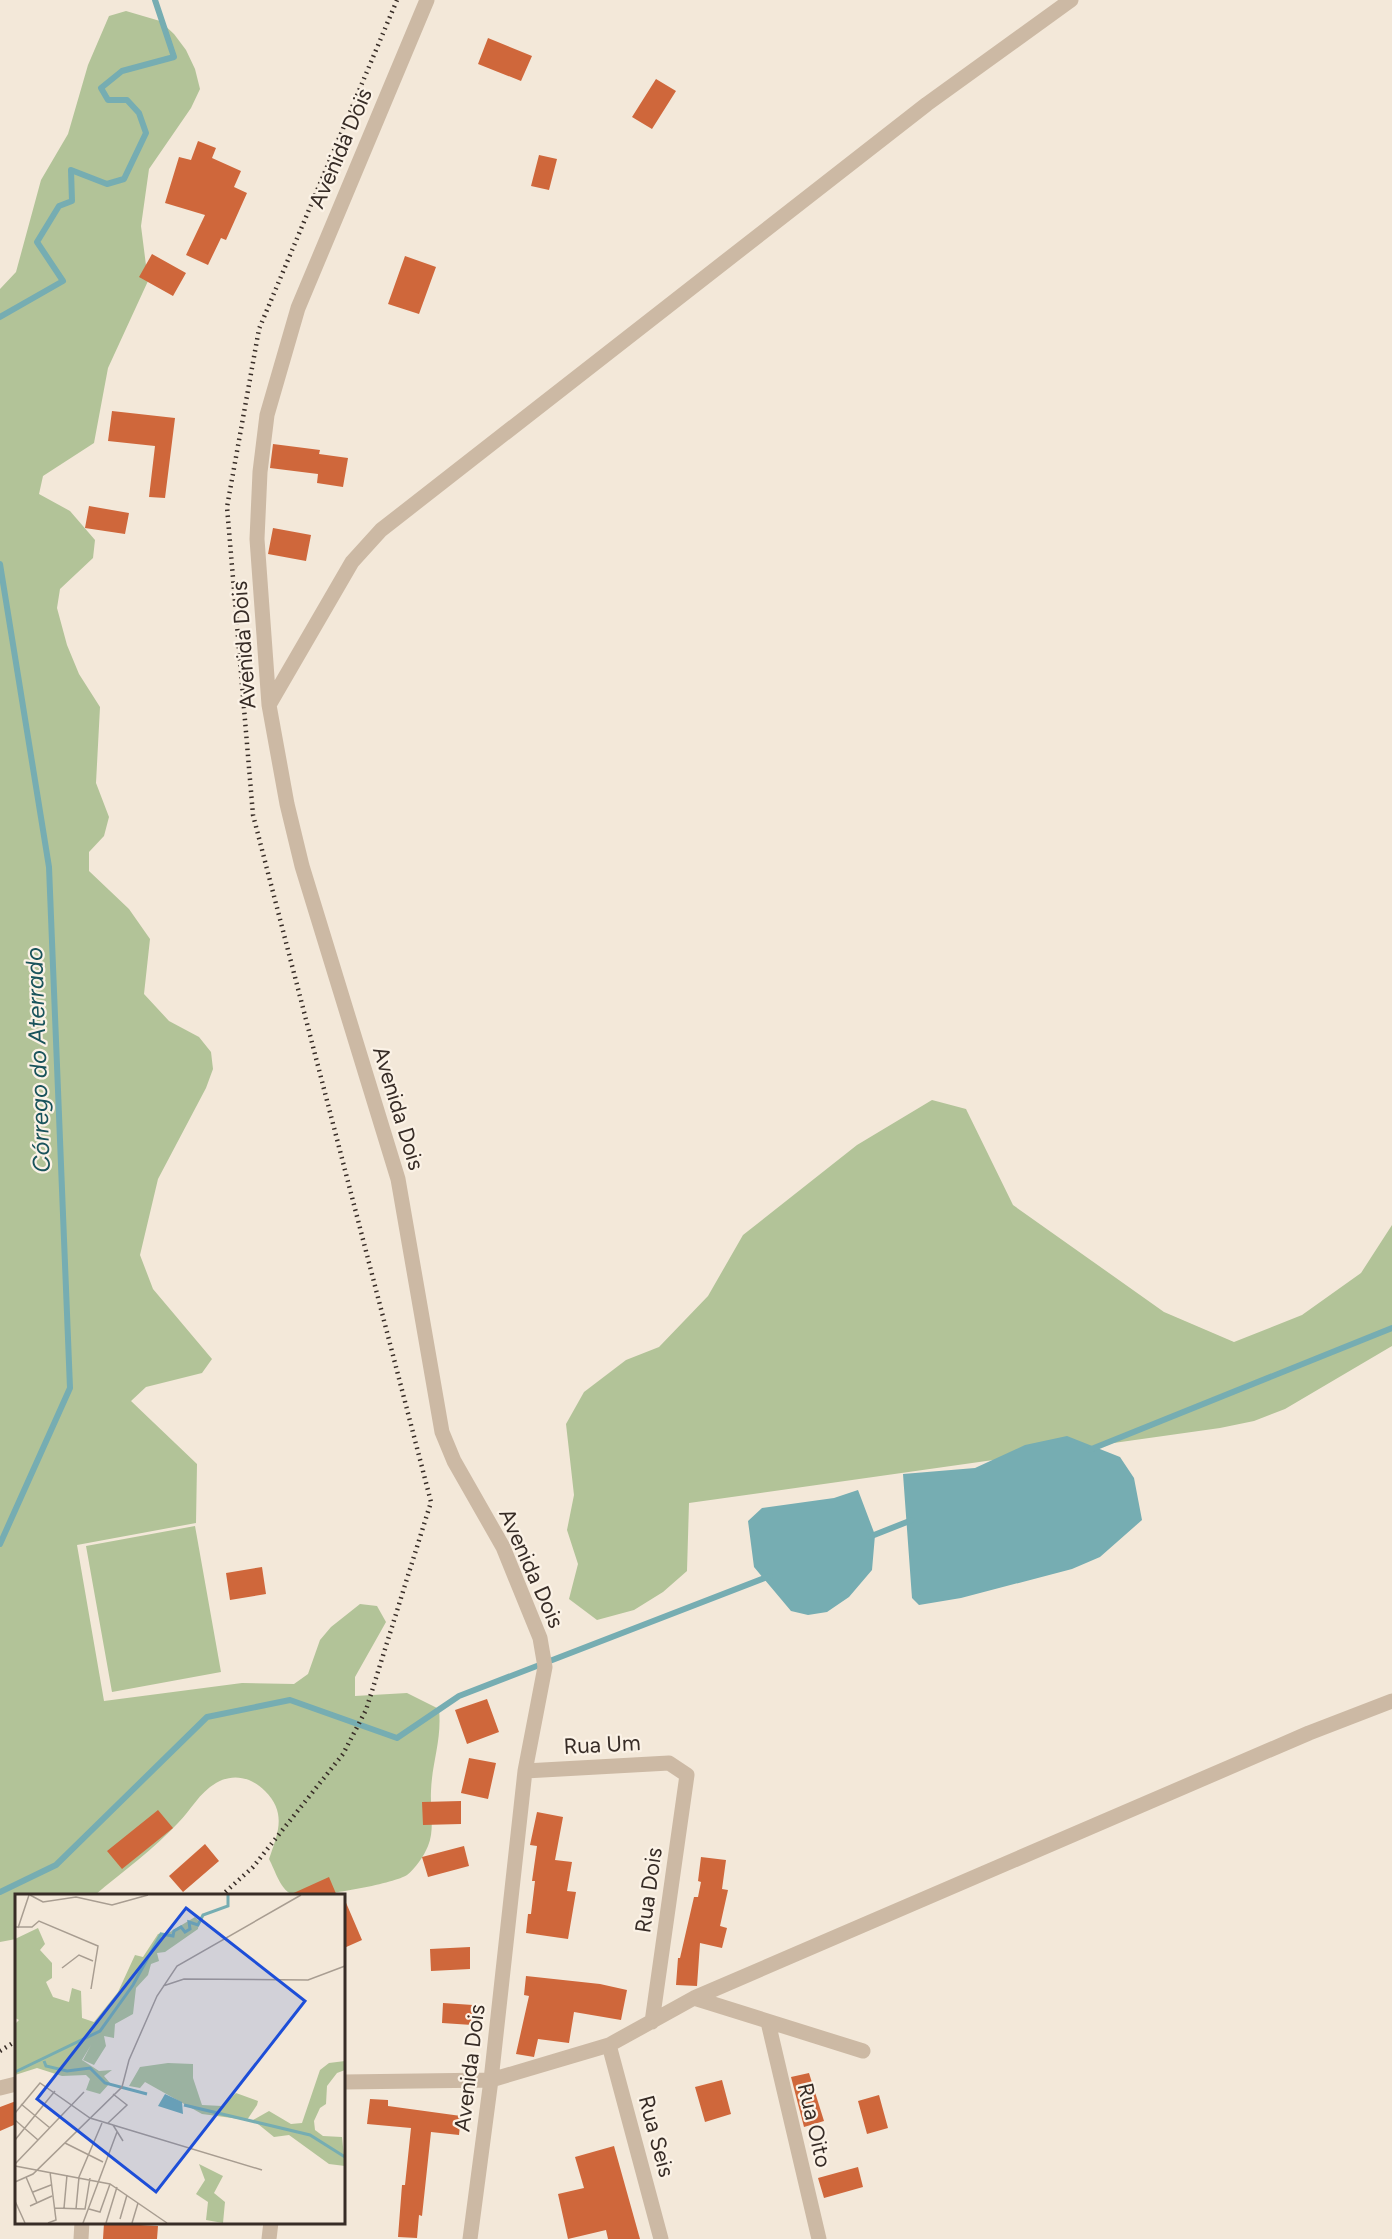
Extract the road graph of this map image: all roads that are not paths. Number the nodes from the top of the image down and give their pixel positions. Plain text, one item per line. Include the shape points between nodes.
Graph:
1 (427, 0) edge
2 (1071, 0) edge
3 (269, 705) junction
4 (1392, 1701) edge
5 (679, 1769) joint
6 (525, 1771) junction
7 (694, 1998) junction
8 (652, 2022) junction
9 (768, 2022) junction
10 (609, 2045) junction
11 (863, 2051) dead end
12 (491, 2080) junction
13 (345, 2082) edge
14 (15, 2084) edge
15 (0, 2088) edge
16 (82, 2224) edge
17 (271, 2224) edge
18 (81, 2239) edge
19 (269, 2239) edge
20 (470, 2239) edge
21 (661, 2239) edge
22 (819, 2239) edge

1 - 3 street, Avenida Dois via 298,308 267,416 257,539
2 - 3 street via 927,104 381,530 352,562
3 - 6 street, Avenida Dois via 302,866 398,1179 442,1432 503,1547 540,1638 544,1660
4 - 7 street via 1298,1737
5 - 6 street, Rua Um via 669,1763
5 - 8 street, Rua Dois via 687,1774
6 - 12 street, Avenida Dois
7 - 8 street
7 - 9 street
8 - 10 street
9 - 11 street
9 - 22 street, Rua Oito
10 - 12 street
10 - 21 street, Rua Seis
12 - 13 street
12 - 20 street, Avenida Dois
14 - 15 street
16 - 18 street
17 - 19 street

